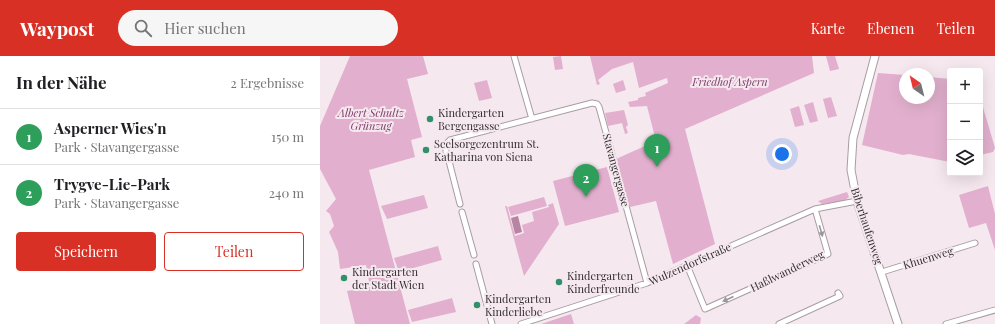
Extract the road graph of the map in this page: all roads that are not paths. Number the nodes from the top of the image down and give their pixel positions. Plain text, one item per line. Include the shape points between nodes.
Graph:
1 (514, 56) edge
2 (875, 56) edge
3 (532, 119) junction
4 (446, 152) dead end
5 (449, 161) tunnel mouth
6 (857, 201) junction
7 (460, 204) dead end
8 (815, 208) junction
9 (462, 212) dead end
10 (975, 243) dead end
11 (474, 255) dead end
12 (476, 264) dead end
13 (686, 267) junction
14 (882, 272) junction
15 (647, 283) junction
16 (838, 293) dead end
17 (995, 310) edge
18 (492, 324) edge
19 (521, 324) edge
20 (779, 324) edge
21 (898, 324) edge
22 (946, 324) edge

1 - 3 street
2 - 6 main road, Biberhaufenweg via 851,147 851,170
3 - 4 street, Stavangergasse via 450,140 446,144
3 - 15 street, Stavangergasse via 592,103 597,104
5 - 7 street
6 - 8 street, Wulzendorfstraße
6 - 14 main road, Biberhaufenweg
8 - 13 street, Wulzendorfstraße
8 -> 13 street, Haßlwanderweg via 828,254 705,309
9 - 11 street
10 - 14 street, Khuenweg
12 - 18 street
13 - 15 street, Wulzendorfstraße
14 - 21 main road, Biberhaufenweg
15 - 19 street, Wulzendorfstraße
16 - 20 street via 840,296
17 - 22 street

